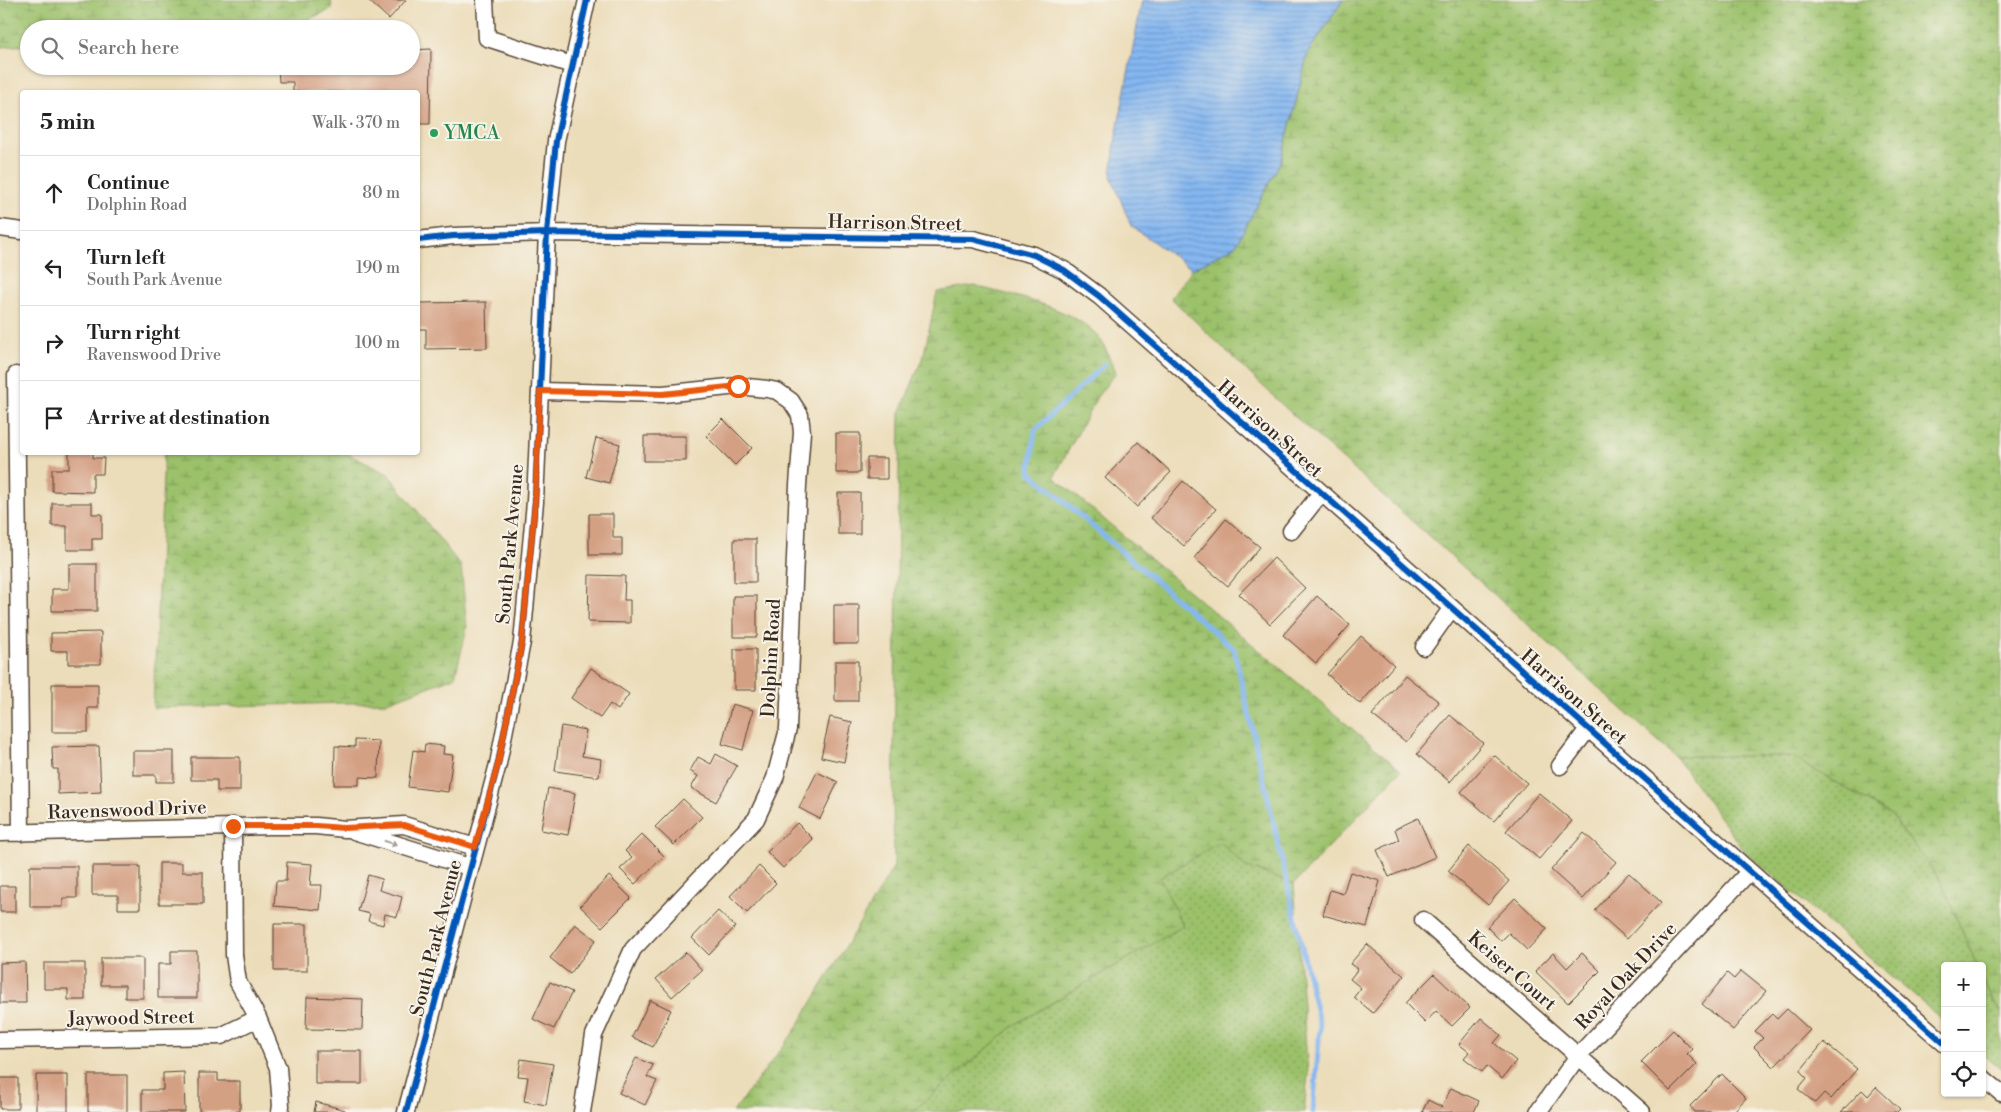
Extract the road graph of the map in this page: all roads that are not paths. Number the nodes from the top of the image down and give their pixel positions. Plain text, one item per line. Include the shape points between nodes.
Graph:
1 (485, 0) edge
2 (587, 0) edge
3 (572, 65) junction
4 (0, 228) edge
5 (20, 231) edge
6 (547, 233) junction
7 (420, 240) edge
8 (16, 375) dead end
9 (540, 391) junction
10 (1320, 493) junction
11 (1291, 531) dead end
12 (1451, 609) junction
13 (1424, 647) dead end
14 (1588, 729) junction
15 (1560, 766) dead end
16 (233, 826) junction
17 (344, 828) junction
18 (0, 833) edge
19 (21, 833) junction
20 (475, 847) junction
21 (469, 867) junction
22 (1750, 872) junction
23 (1423, 920) dead end
24 (258, 1018) junction
25 (0, 1040) edge
26 (1941, 1040) edge
27 (1578, 1056) junction
28 (1986, 1080) edge
29 (2001, 1093) edge
30 (280, 1112) edge
31 (406, 1112) edge
32 (582, 1112) edge
33 (1538, 1112) edge
34 (1642, 1112) edge

1 - 3 street via 487,38
2 - 3 street, South Park Avenue
3 - 6 street, South Park Avenue via 556,140
4 - 5 street
6 - 7 street, Harrison Street
6 - 9 street, South Park Avenue
6 - 10 street, Harrison Street via 973,239 1034,255 1064,270 1099,296
8 - 19 street
9 - 20 street, South Park Avenue via 535,502 522,642 498,764
9 - 32 street, Dolphin Road via 637,395 738,386 768,389 791,401 800,414 802,432 788,729 775,778 756,819 633,950 594,1035
10 - 11 street
10 - 12 street, Harrison Street
12 - 13 street
12 - 14 street, Harrison Street
14 - 15 street
14 - 22 street, Harrison Street
16 - 17 street, Ravenswood Drive
16 - 19 street, Ravenswood Drive
16 - 24 street via 234,955 238,982
17 - 20 street, Ravenswood Drive via 404,825
17 -> 21 street, Ravenswood Drive
18 - 19 street, Ravenswood Drive
20 - 21 street, South Park Avenue
21 - 31 street, South Park Avenue
22 - 26 street, Harrison Street
22 - 27 street, Royal Oak Drive
23 - 27 street, Keiser Court
24 - 25 street, Jaywood Street via 221,1036
24 - 30 street via 278,1068
27 - 33 street, Royal Oak Drive
27 - 34 street, Keiser Court
28 - 29 street

